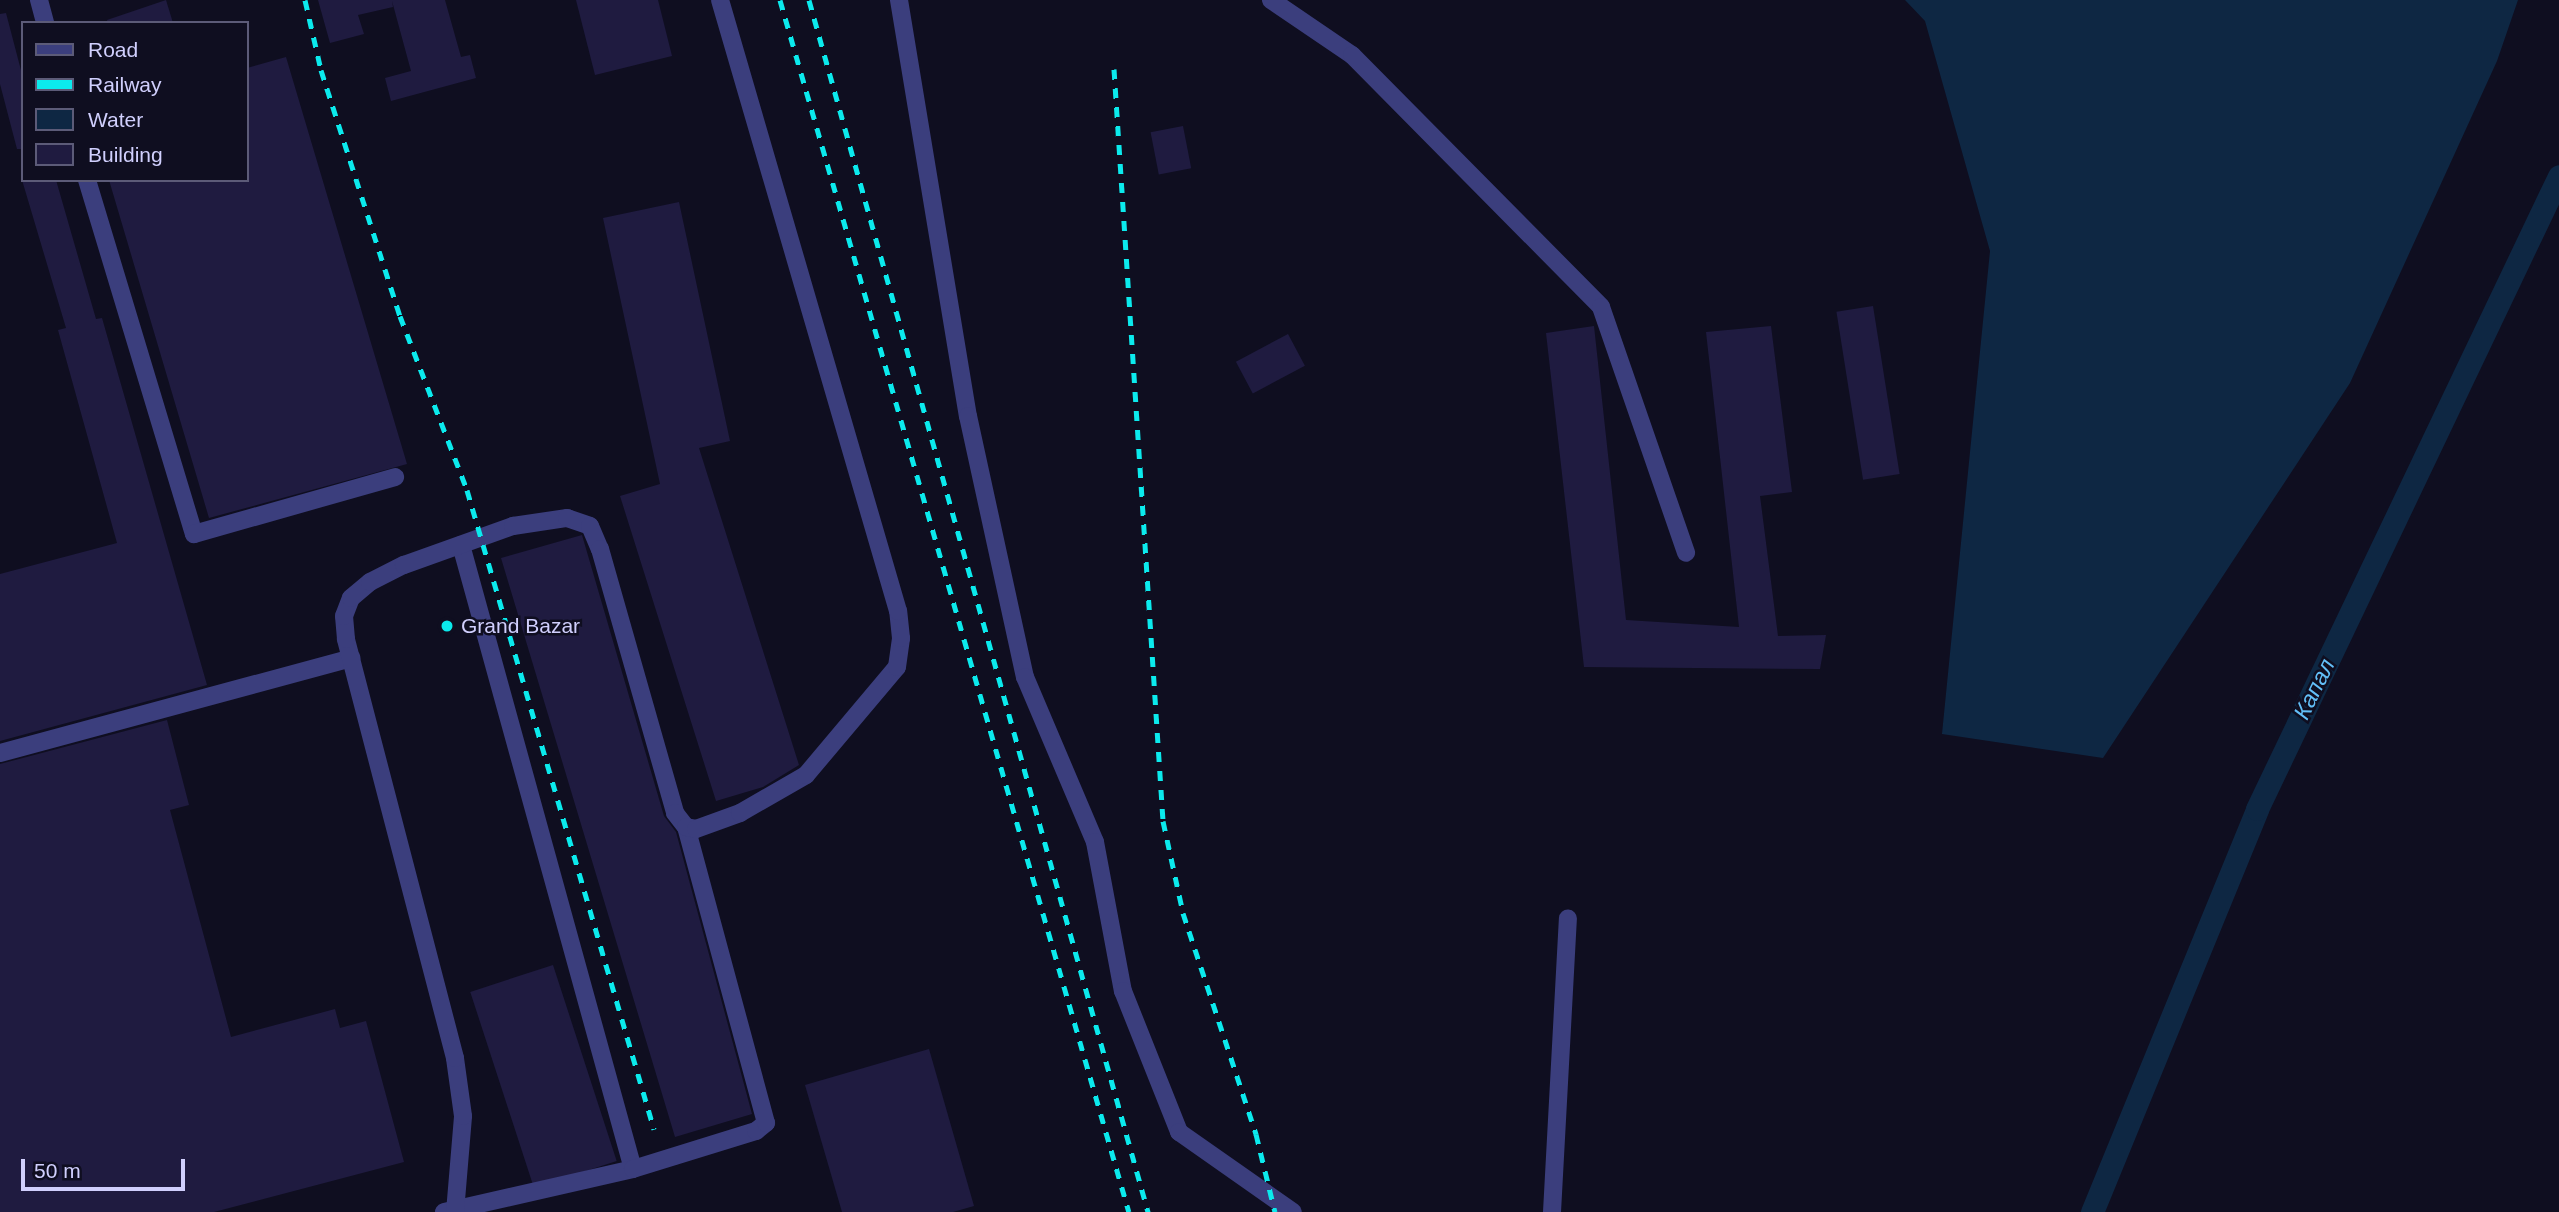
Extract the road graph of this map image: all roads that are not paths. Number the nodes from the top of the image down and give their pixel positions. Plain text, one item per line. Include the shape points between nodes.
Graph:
1 (39, 0) edge
2 (720, 0) edge
3 (899, 0) edge
4 (1271, 0) edge
5 (44, 21) edge
6 (88, 182) edge
7 (395, 477) dead end
8 (460, 545) junction
9 (1686, 553) dead end
10 (351, 658) junction
11 (0, 754) edge
12 (686, 827) junction
13 (1568, 918) dead end
14 (633, 1169) junction
15 (451, 1211) edge
16 (1293, 1212) edge
17 (1552, 1212) edge

1 - 5 street
2 - 12 street via 898,611 901,638 897,667 887,684 806,775 711,826
3 - 16 street via 968,416 1025,677 1096,842 1123,991 1179,1132
4 - 9 street via 1352,55 1601,307
6 - 7 street via 194,534
8 - 10 street via 404,565 370,582 351,598 344,616
8 - 12 street via 544,518 567,518 590,526 675,813
8 - 14 street
10 - 11 street
10 - 15 street via 454,1058 463,1116
12 - 14 street via 766,1123 756,1131
13 - 17 street
14 - 15 street

